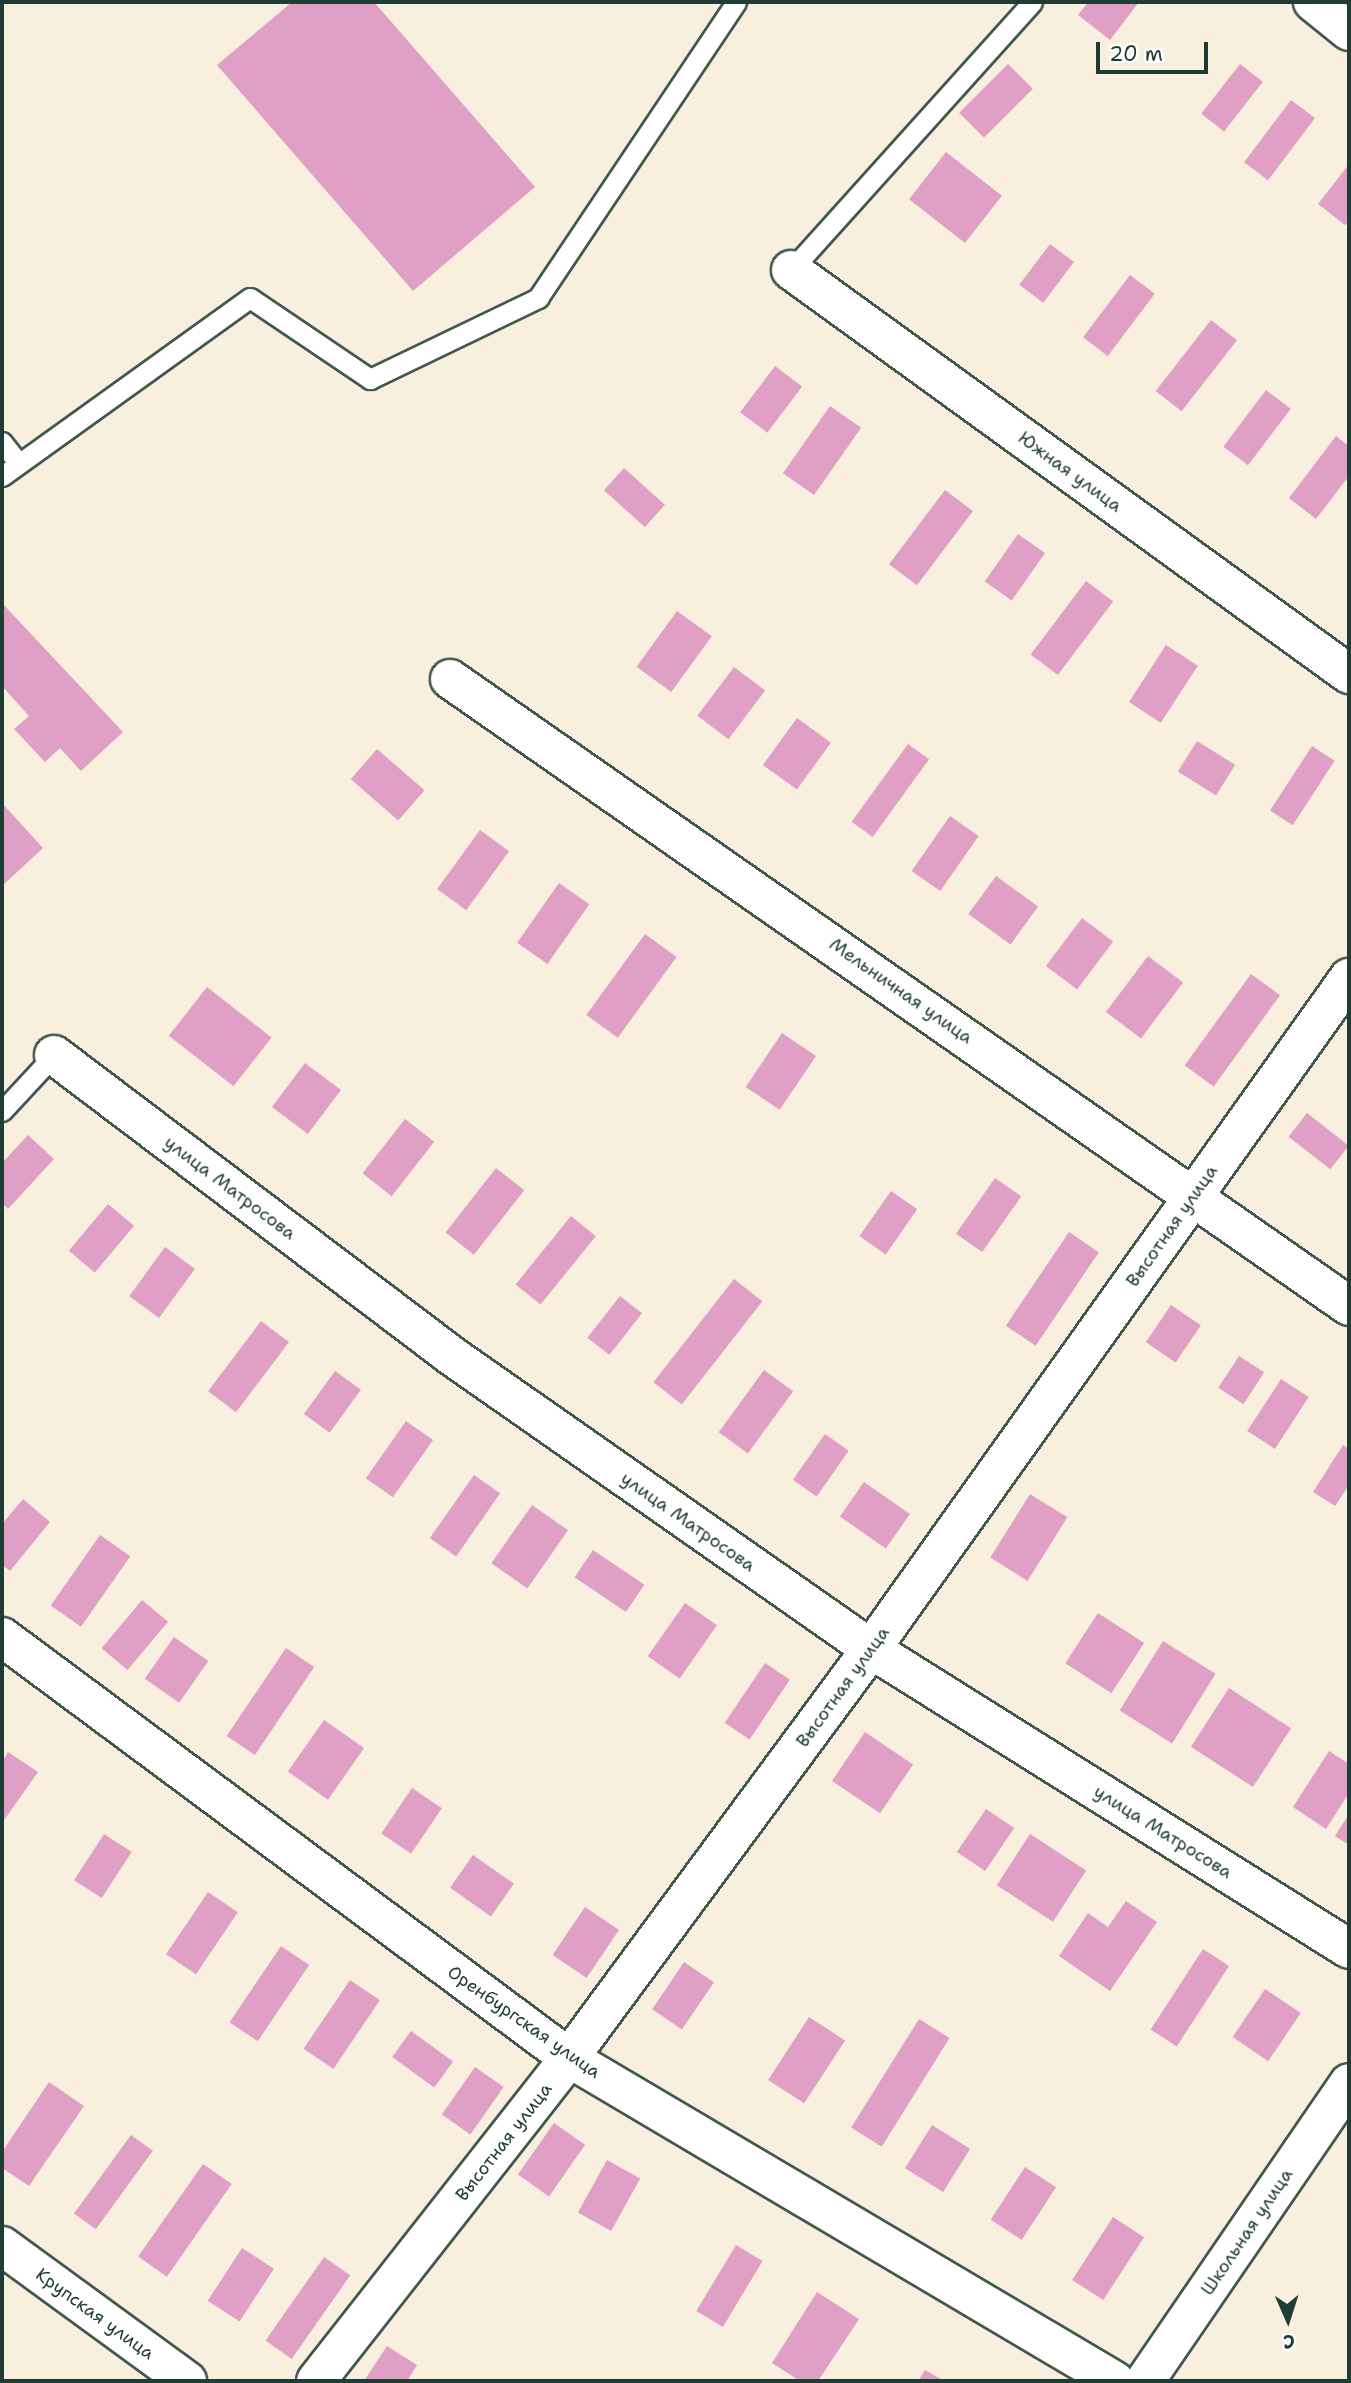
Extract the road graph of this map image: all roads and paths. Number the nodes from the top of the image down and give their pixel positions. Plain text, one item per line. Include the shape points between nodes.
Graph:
1 (736, 2) edge
2 (1032, 2) edge
3 (1312, 2) edge
4 (1349, 31) edge
5 (791, 270) joint
6 (2, 442) edge
7 (17, 461) junction
8 (2, 476) edge
9 (1349, 674) edge
10 (450, 679) dead end
11 (1349, 978) edge
12 (54, 1055) joint
13 (2, 1111) edge
14 (1195, 1194) junction
15 (1349, 1306) edge
16 (2, 1637) edge
17 (871, 1649) junction
18 (1349, 1949) edge
19 (569, 2058) junction
20 (1349, 2083) edge
21 (2, 2246) edge
22 (187, 2381) edge
23 (316, 2381) edge
24 (1115, 2381) edge
25 (1145, 2381) edge

1 - 7 lane via 538,298 370,379 250,299
2 - 5 lane
3 - 4 street
5 - 9 street, Южная улица
6 - 7 lane
7 - 8 lane
10 - 14 street, Мельничная улица
11 - 14 street, Высотная улица
12 - 13 lane
12 - 17 street, улица Матросова via 449,1354
14 - 15 street, Мельничная улица
14 - 17 street, Высотная улица
16 - 19 street, Оренбургская улица
17 - 18 street, улица Матросова
17 - 19 street, Высотная улица
19 - 23 street, Высотная улица
19 - 24 street, Оренбургская улица
20 - 25 street, Школьная улица
21 - 22 street, Крупская улица

